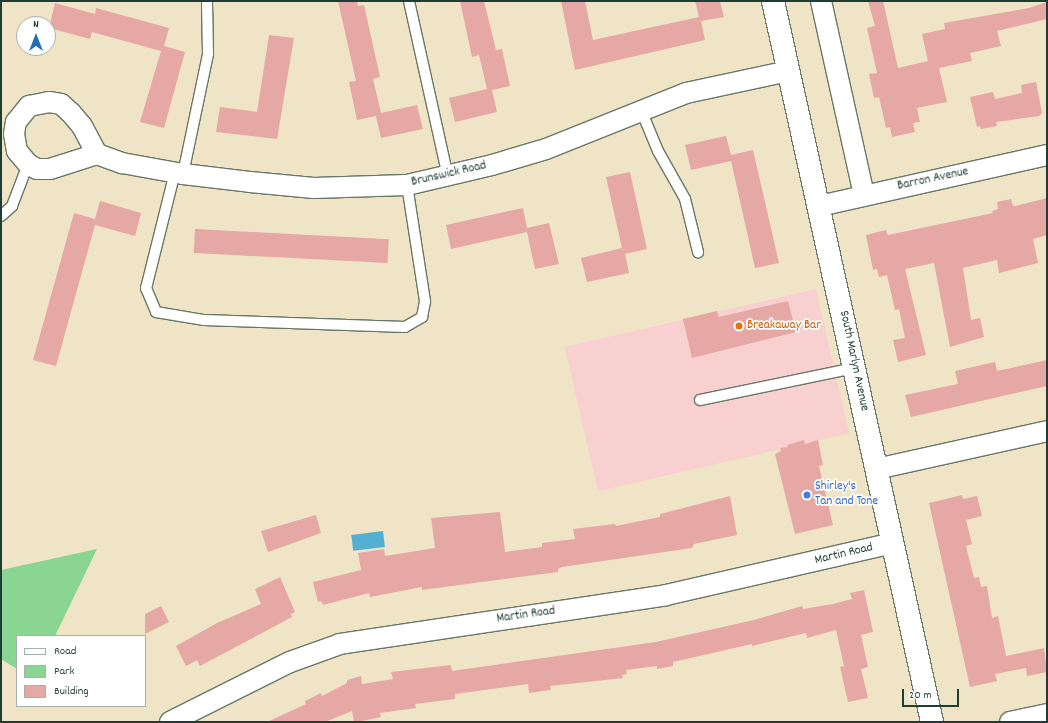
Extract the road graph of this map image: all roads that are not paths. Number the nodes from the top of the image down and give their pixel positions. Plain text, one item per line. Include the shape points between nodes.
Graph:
1 (207, 1) edge
2 (410, 1) edge
3 (773, 1) edge
4 (821, 1) edge
5 (789, 71) junction
6 (641, 110) junction
7 (97, 154) junction
8 (1047, 155) edge
9 (28, 164) junction
10 (179, 173) junction
11 (448, 176) junction
12 (407, 185) junction
13 (864, 194) junction
14 (819, 206) junction
15 (1, 216) edge
16 (698, 252) dead end
17 (854, 368) junction
18 (700, 400) dead end
19 (1047, 431) edge
20 (876, 469) junction
21 (893, 543) junction
22 (1047, 714) edge
23 (170, 722) edge
24 (932, 722) edge
25 (1010, 722) edge

1 - 10 lane via 208,54
2 - 11 lane
3 - 5 street, South Marlyn Avenue
4 - 13 street
5 - 6 street, Brunswick Road via 714,85
5 - 14 street, South Marlyn Avenue
6 - 11 street, Brunswick Road via 546,149
6 - 16 lane via 658,151 685,199
7 - 9 street via 50,169 37,169
7 - 9 street via 82,126 71,113 60,104 49,102 29,106 16,122 14,134 17,151
7 - 10 street, Brunswick Road via 122,163
8 - 13 street, Barron Avenue
9 - 15 lane via 12,206
10 - 12 street, Brunswick Road via 314,188
10 - 12 lane via 146,288 156,312 204,320 405,327 422,317 426,301
11 - 12 street, Brunswick Road
13 - 14 street, Barron Avenue
14 - 17 street, South Marlyn Avenue
17 - 18 lane
17 - 20 street, South Marlyn Avenue
19 - 20 street
20 - 21 street, South Marlyn Avenue
21 - 23 street, Martin Road via 666,595 340,644 290,662
21 - 24 street, South Marlyn Avenue
22 - 25 street

